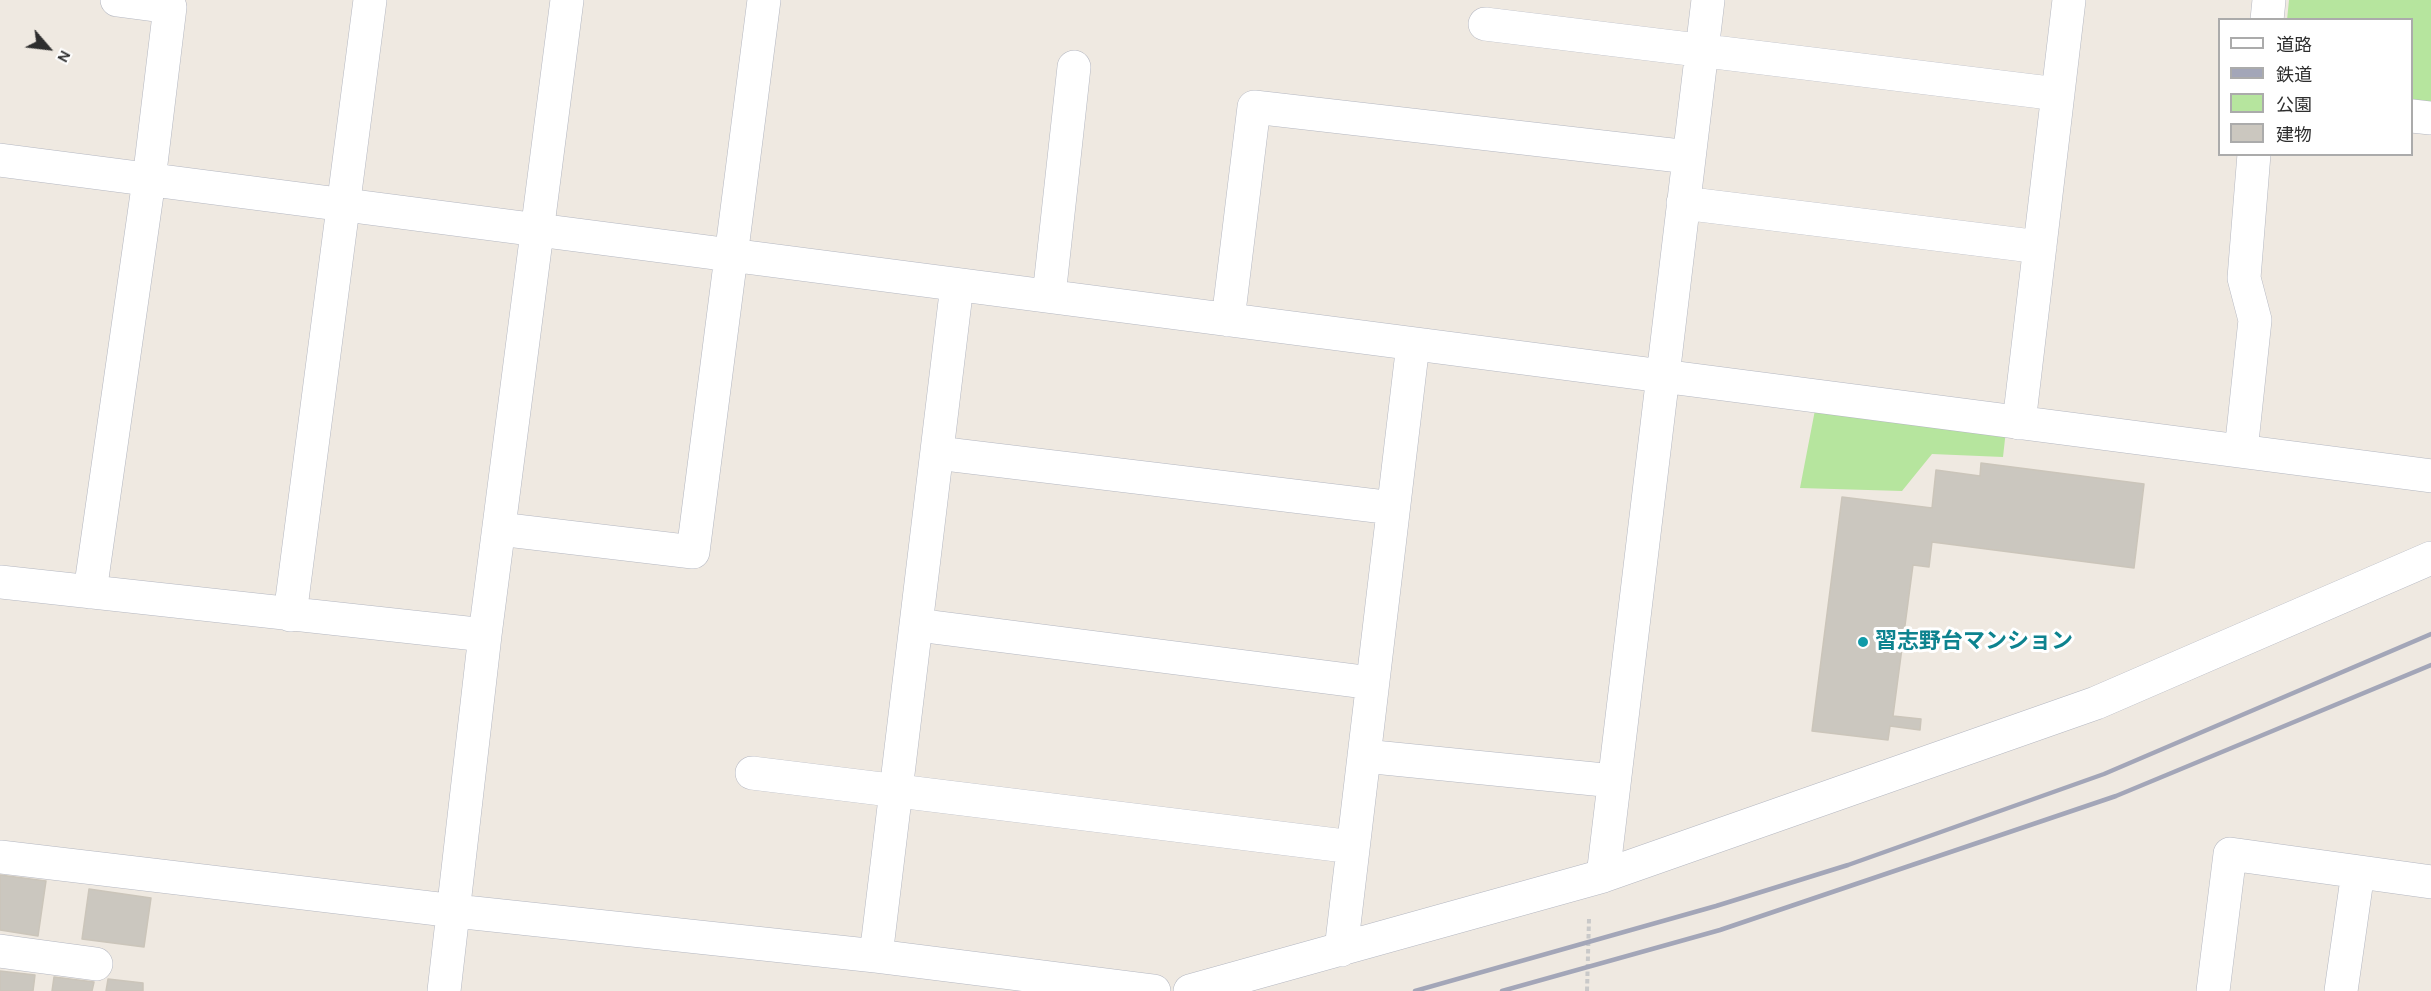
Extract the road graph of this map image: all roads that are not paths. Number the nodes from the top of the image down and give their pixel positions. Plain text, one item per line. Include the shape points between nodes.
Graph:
1 (117, 0) edge
2 (370, 0) edge
3 (567, 0) edge
4 (764, 0) edge
5 (1708, 0) edge
6 (2069, 0) edge
7 (2269, 0) edge
8 (2267, 18) edge
9 (1485, 24) dead end
10 (1702, 50) junction
11 (1074, 67) dead end
12 (2058, 94) junction
13 (2413, 116) edge
14 (2431, 118) edge
15 (2254, 156) edge
16 (1689, 157) junction
17 (0, 160) edge
18 (149, 180) junction
19 (1683, 203) junction
20 (345, 205) junction
21 (538, 230) junction
22 (2040, 247) junction
23 (730, 255) junction
24 (957, 285) junction
25 (1049, 296) junction
26 (1228, 320) junction
27 (1413, 344) junction
28 (1662, 376) junction
29 (2019, 423) junction
30 (2241, 452) junction
31 (937, 453) junction
32 (2431, 476) edge
33 (1393, 508) junction
34 (500, 528) junction
35 (2431, 558) edge
36 (0, 582) edge
37 (90, 592) junction
38 (290, 615) junction
39 (917, 625) junction
40 (485, 635) junction
41 (1372, 682) junction
42 (1364, 756) junction
43 (752, 773) dead end
44 (1614, 781) junction
45 (896, 790) junction
46 (1353, 847) junction
47 (0, 857) edge
48 (2358, 872) junction
49 (1596, 878) junction
50 (2431, 882) edge
51 (455, 911) junction
52 (1341, 950) junction
53 (0, 951) edge
54 (876, 956) junction
55 (96, 964) dead end
56 (444, 991) edge
57 (1154, 991) edge
58 (1190, 991) edge
59 (2213, 991) edge
60 (2341, 991) edge

1 - 18 street via 170,7
2 - 20 street
3 - 21 street
4 - 23 street
5 - 10 street
6 - 12 street
7 - 8 street
9 - 10 street
10 - 12 street
10 - 16 street
11 - 25 street
12 - 22 street
13 - 14 street
15 - 30 street via 2244,278 2255,320
16 - 19 street
16 - 26 street via 1254,107
17 - 18 street
18 - 20 street
18 - 37 street
19 - 22 street
19 - 28 street
20 - 21 street
20 - 38 street
21 - 23 street
21 - 34 street
22 - 29 street
23 - 24 street
23 - 34 street via 693,552
24 - 25 street
24 - 31 street
25 - 26 street
26 - 27 street
27 - 28 street
27 - 33 street
28 - 29 street
28 - 44 street
29 - 30 street
30 - 32 street
31 - 33 street
31 - 39 street
33 - 41 street
34 - 40 street
35 - 49 street via 2096,703
36 - 37 street
37 - 38 street
38 - 40 street
39 - 41 street
39 - 45 street
40 - 51 street
41 - 42 street
42 - 44 street
42 - 46 street
43 - 45 street
44 - 49 street
45 - 46 street
45 - 54 street
46 - 52 street
47 - 51 street
48 - 50 street
48 - 59 street via 2230,854
48 - 60 street
49 - 52 street
51 - 54 street
51 - 56 street
52 - 58 street
53 - 55 street
54 - 57 street

